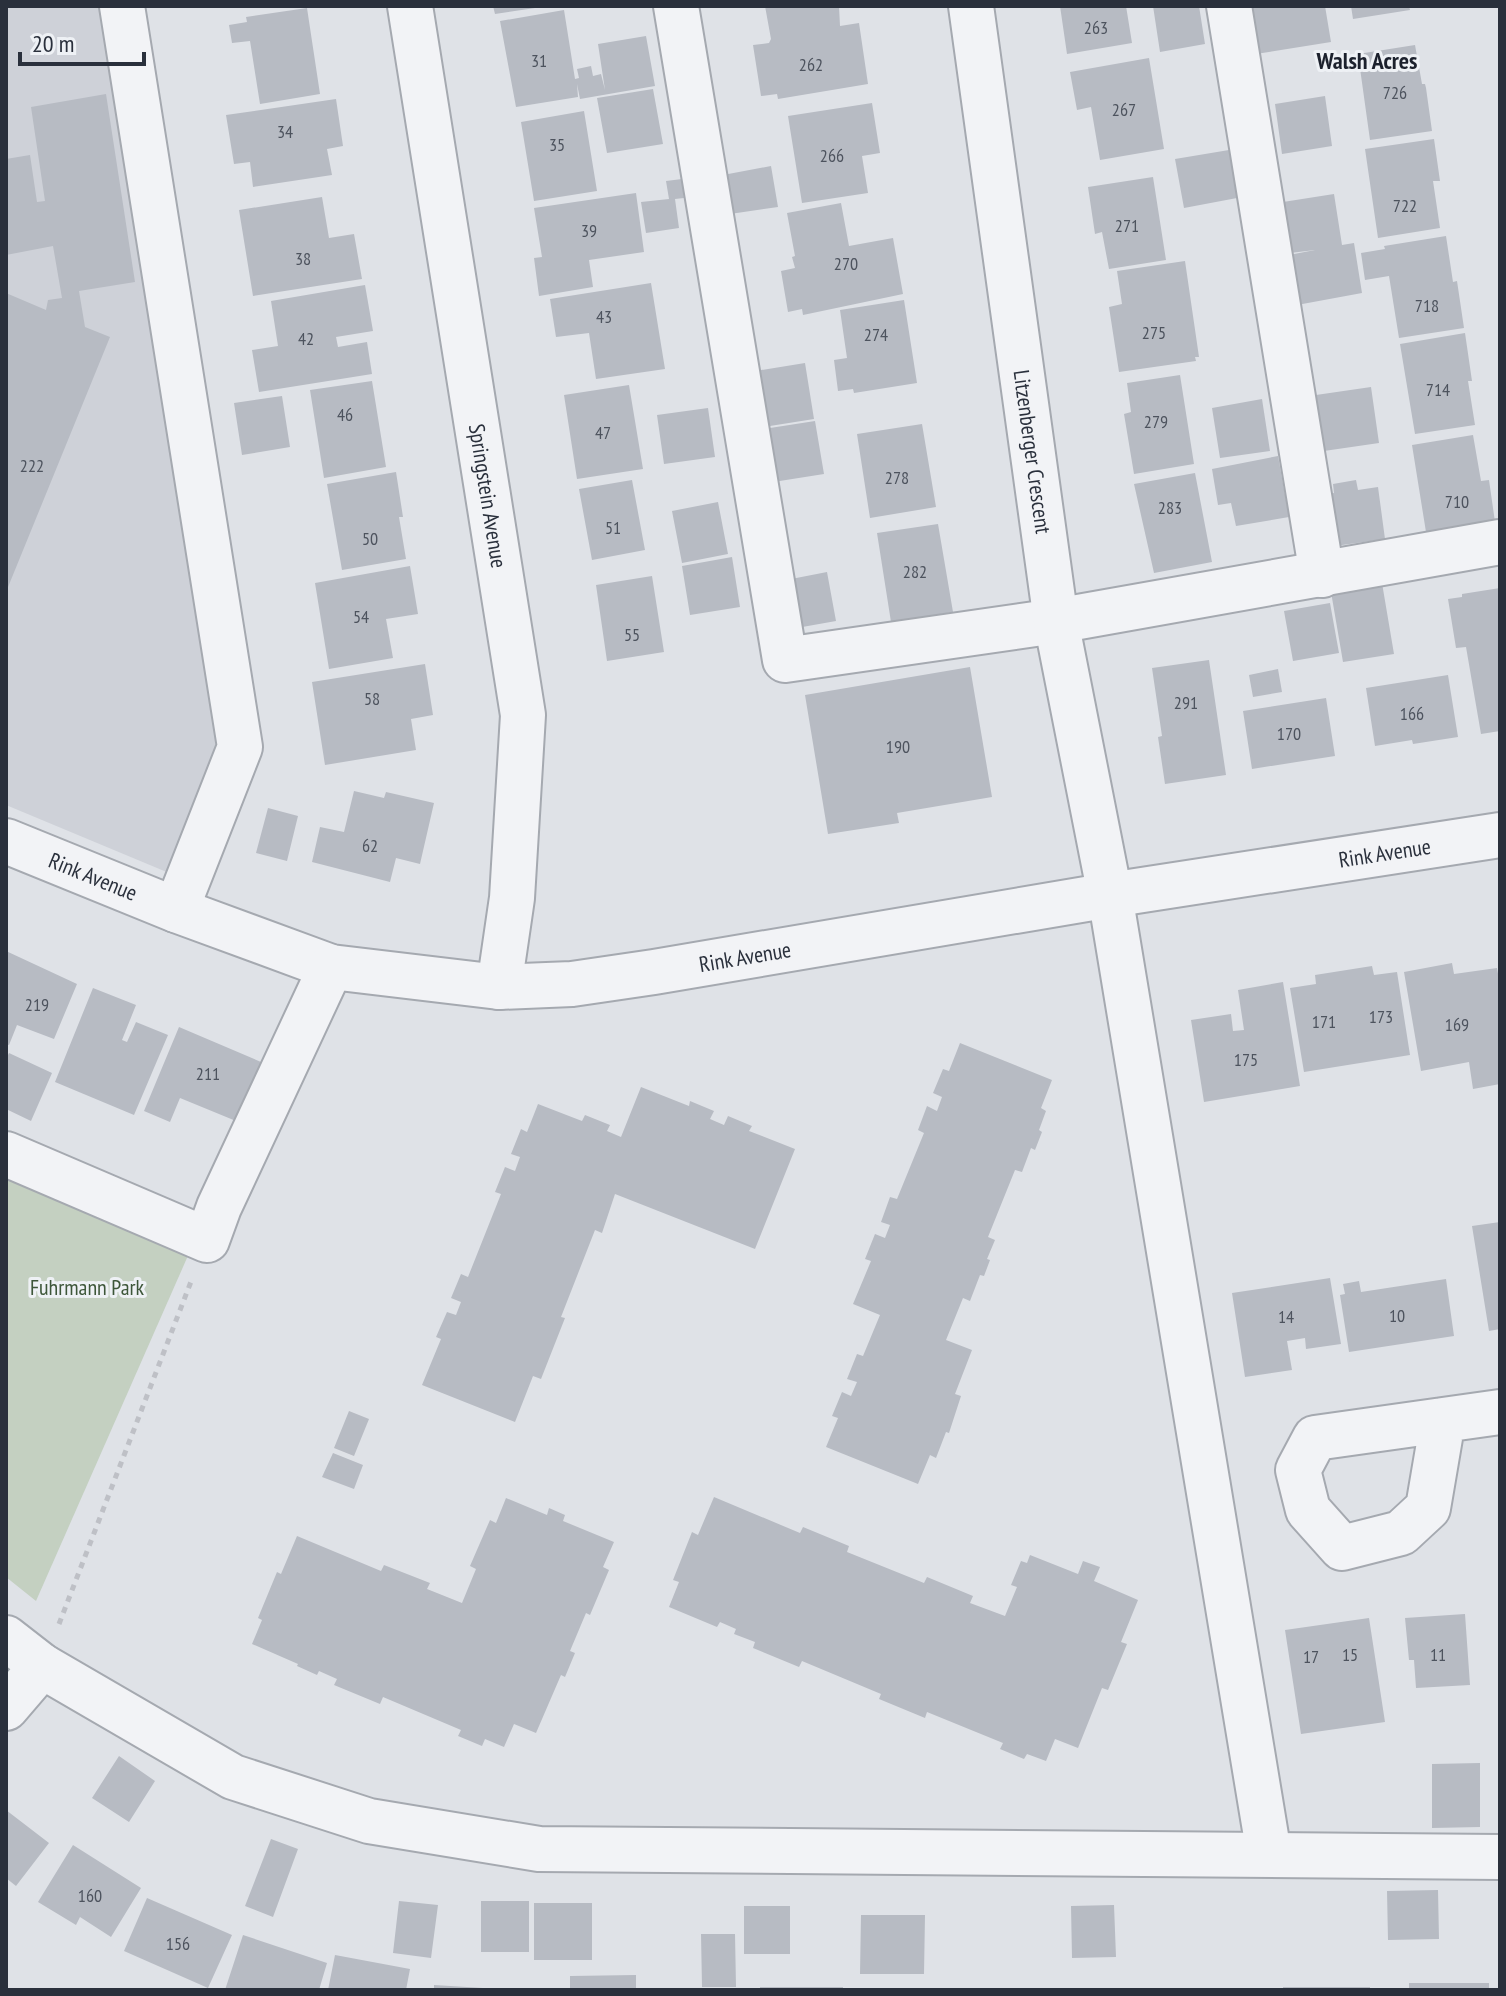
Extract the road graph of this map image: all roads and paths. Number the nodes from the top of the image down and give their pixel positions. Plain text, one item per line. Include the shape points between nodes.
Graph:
1 (122, 6) edge
2 (410, 6) edge
3 (676, 6) edge
4 (971, 6) edge
5 (1229, 6) edge
6 (1500, 542) edge
7 (1322, 575) junction
8 (1056, 621) junction
9 (1500, 835) edge
10 (6, 841) edge
11 (1110, 895) junction
12 (176, 910) junction
13 (331, 967) junction
14 (499, 987) junction
15 (6, 1154) edge
16 (207, 1240) junction
17 (1500, 1412) edge
18 (1443, 1420) dead end
19 (6, 1638) edge
20 (42, 1666) junction
21 (6, 1708) edge
22 (1269, 1854) junction
23 (1500, 1857) edge

1 - 12 street via 240,747
2 - 14 street, Springstein Avenue via 523,715 512,898
3 - 8 street via 785,660
4 - 8 street, Litzenberger Crescent
5 - 7 street
6 - 7 street
7 - 8 street
8 - 11 street, Litzenberger Crescent
9 - 11 street, Rink Avenue
10 - 12 street, Rink Avenue
11 - 14 street, Rink Avenue via 654,972 572,984
11 - 22 street, Litzenberger Crescent
12 - 13 street, Rink Avenue
13 - 14 street, Rink Avenue
13 - 16 street
15 - 16 street
16 - 20 path
17 - 18 street
19 - 20 street
20 - 21 street
20 - 22 street via 233,1777 369,1821 539,1849
22 - 23 street

